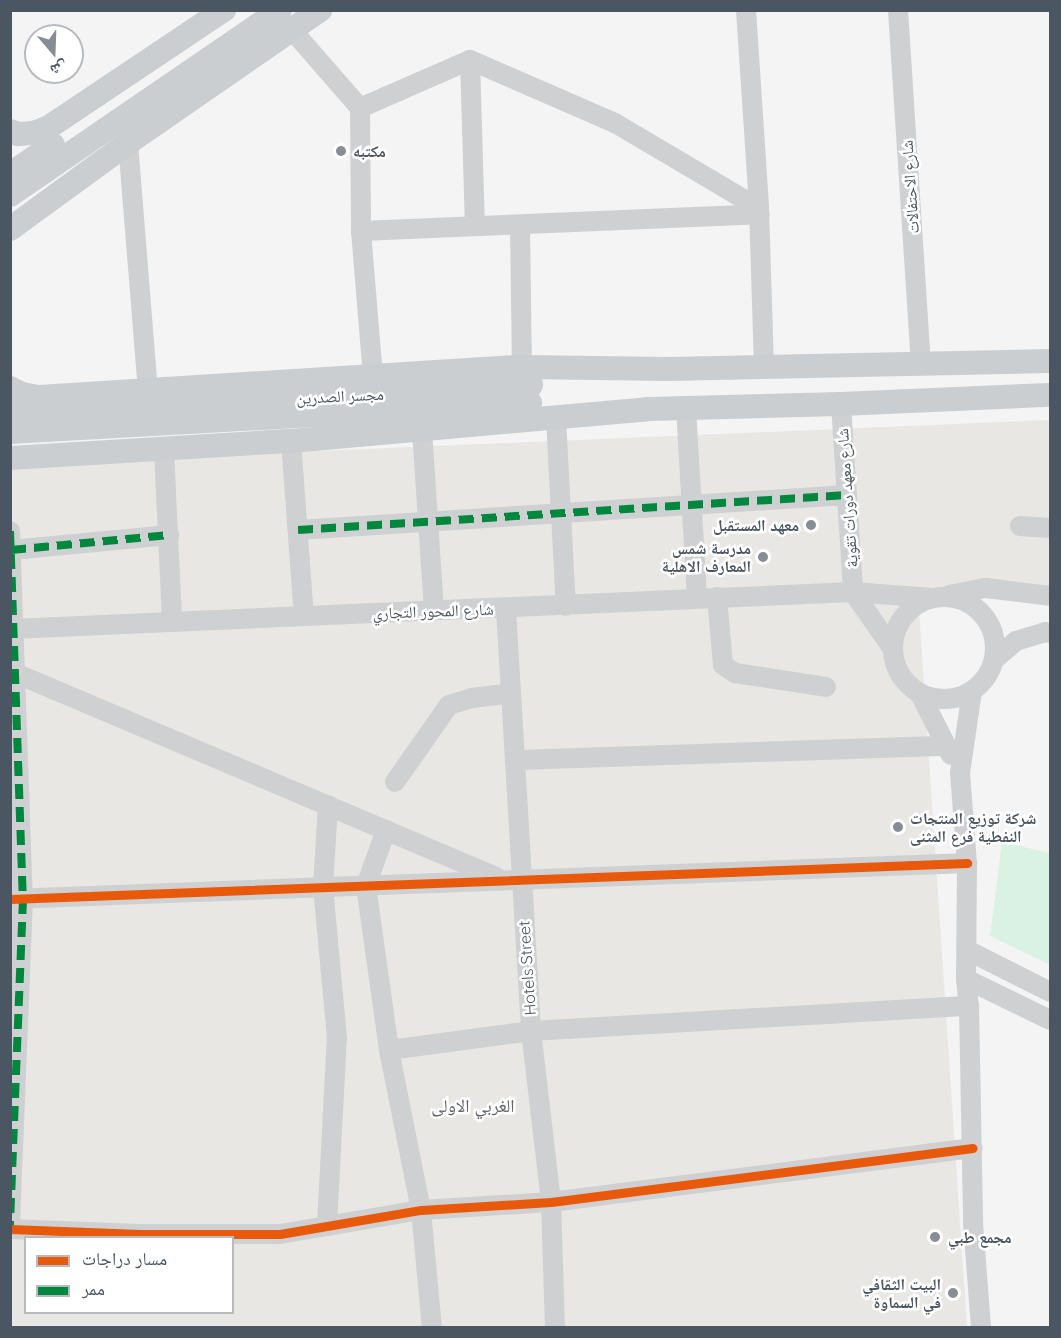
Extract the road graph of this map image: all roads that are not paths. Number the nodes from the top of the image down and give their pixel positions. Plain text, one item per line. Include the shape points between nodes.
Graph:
1 (224, 10) edge
2 (251, 10) edge
3 (320, 10) edge
4 (746, 10) edge
5 (898, 10) edge
6 (286, 20) edge
7 (470, 60) junction
8 (360, 108) junction
9 (10, 131) edge
10 (128, 143) junction
11 (10, 174) edge
12 (10, 195) edge
13 (760, 211) junction
14 (475, 226) junction
15 (520, 226) junction
16 (10, 230) edge
17 (362, 231) junction
18 (1050, 361) edge
19 (921, 364) junction
20 (764, 367) junction
21 (373, 376) junction
22 (527, 385) junction
23 (10, 388) edge
24 (148, 392) junction
25 (93, 394) junction
26 (1050, 395) edge
27 (840, 404) junction
28 (686, 407) junction
29 (648, 409) junction
30 (10, 414) edge
31 (556, 418) junction
32 (422, 430) junction
33 (10, 432) edge
34 (291, 441) junction
35 (164, 450) junction
36 (101, 454) junction
37 (10, 458) edge
38 (847, 495) junction
39 (690, 503) junction
40 (563, 515) junction
41 (429, 522) junction
42 (1020, 526) dead end
43 (1050, 528) edge
44 (298, 530) junction
45 (10, 531) edge
46 (169, 535) junction
47 (11, 550) edge
48 (854, 592) junction
49 (1050, 596) edge
50 (717, 597) junction
51 (939, 597) junction
52 (697, 598) junction
53 (566, 606) junction
54 (434, 609) junction
55 (506, 609) junction
56 (304, 615) junction
57 (172, 622) junction
58 (12, 629) edge
59 (1050, 633) edge
60 (892, 648) junction
61 (994, 660) junction
62 (15, 673) junction
63 (826, 687) dead end
64 (972, 691) junction
65 (511, 693) junction
66 (920, 694) junction
67 (13, 698) edge
68 (947, 746) junction
69 (517, 760) junction
70 (960, 774) junction
71 (395, 782) dead end
72 (328, 805) junction
73 (386, 830) junction
74 (967, 863) junction
75 (501, 879) junction
76 (521, 879) junction
77 (366, 886) junction
78 (323, 888) junction
79 (17, 899) edge
80 (967, 950) junction
81 (966, 979) junction
82 (1050, 992) edge
83 (969, 1006) junction
84 (1050, 1020) edge
85 (531, 1031) junction
86 (389, 1050) junction
87 (973, 1148) junction
88 (551, 1202) junction
89 (421, 1210) junction
90 (327, 1226) junction
91 (10, 1228) edge
92 (432, 1328) edge
93 (555, 1328) edge
94 (981, 1328) edge

1 - 9 main road via 49,127 33,133
2 - 11 main road
3 - 6 main road
4 - 13 street
5 - 19 street, شارع الاحتفالات
6 - 8 street
6 - 10 main road
6 - 12 main road
7 - 8 street
7 - 13 street via 615,123
7 - 14 street
8 - 17 street
10 - 16 main road
10 - 24 street
13 - 15 street
13 - 20 street
14 - 15 street
14 - 17 street
15 - 22 street
17 - 21 street
18 - 19 main road, مجسر الصدرين
19 - 20 main road, مجسر الصدرين
20 - 22 main road, مجسر الصدرين via 668,369
21 - 22 main road
21 - 24 main road
22 - 29 main road, مجسر الصدرين
22 - 30 main road, مجسر الصدرين, bridge
22 - 33 main road, مجسر الصدرين, bridge
23 - 25 main road via 30,397
24 - 25 main road
25 - 36 main road via 80,396 66,406 64,430 79,451
26 - 27 main road
27 - 28 main road
27 - 38 street, شارع معهد دورات تقوية
28 - 29 main road
28 - 39 street
29 - 31 main road
31 - 32 main road
31 - 40 street
32 - 34 main road
32 - 41 street
34 - 35 main road
34 - 44 street
35 - 36 main road
35 - 46 street
36 - 37 main road
38 - 39 street
38 - 48 street, شارع معهد دورات تقوية
39 - 40 street
39 - 52 street
40 - 41 street
40 - 53 street
41 - 44 street
41 - 54 street
42 - 43 street
44 - 56 street
45 - 47 street
46 - 47 street
46 - 57 street
47 - 58 street
48 - 50 street, شارع المحور التجاري
48 - 51 street, شارع المحور التجاري
48 - 60 street
49 - 51 street via 986,588
50 - 52 street, شارع المحور التجاري
50 - 63 street via 723,664 735,673
51 - 60 street via 914,607 902,618
51 - 61 street via 967,603 981,613 995,643
52 - 53 street, شارع المحور التجاري
53 - 55 street, شارع المحور التجاري
54 - 55 street, شارع المحور التجاري
54 - 56 street, شارع المحور التجاري
55 - 65 street, Hotels Street
56 - 57 street, شارع المحور التجاري
57 - 58 street, شارع المحور التجاري
58 - 62 street
59 - 61 street via 1016,641
60 - 66 street via 895,666 905,682
61 - 64 street via 986,678
62 - 67 street
62 - 72 street
64 - 66 street via 956,699 937,700
64 - 70 street
65 - 69 street, Hotels Street
65 - 71 street via 449,705
66 - 68 street
67 - 79 street
68 - 69 street
68 - 70 street
69 - 76 street, Hotels Street
70 - 74 street
72 - 73 street
72 - 78 street
73 - 75 street
73 - 77 street
74 - 76 street
74 - 80 street
75 - 76 street
75 - 77 street
76 - 85 street, Hotels Street
77 - 78 street
77 - 86 street
78 - 79 street
78 - 90 street via 337,1038
79 - 91 street
80 - 81 street
80 - 82 street
81 - 83 street
81 - 84 street
83 - 85 street
83 - 87 street
85 - 86 street
85 - 88 street, Hotels Street
86 - 89 street
87 - 88 street
87 - 94 street via 973,1223
88 - 89 street
88 - 93 street, Hotels Street
89 - 90 street
89 - 92 street
90 - 91 street via 280,1234 139,1234

